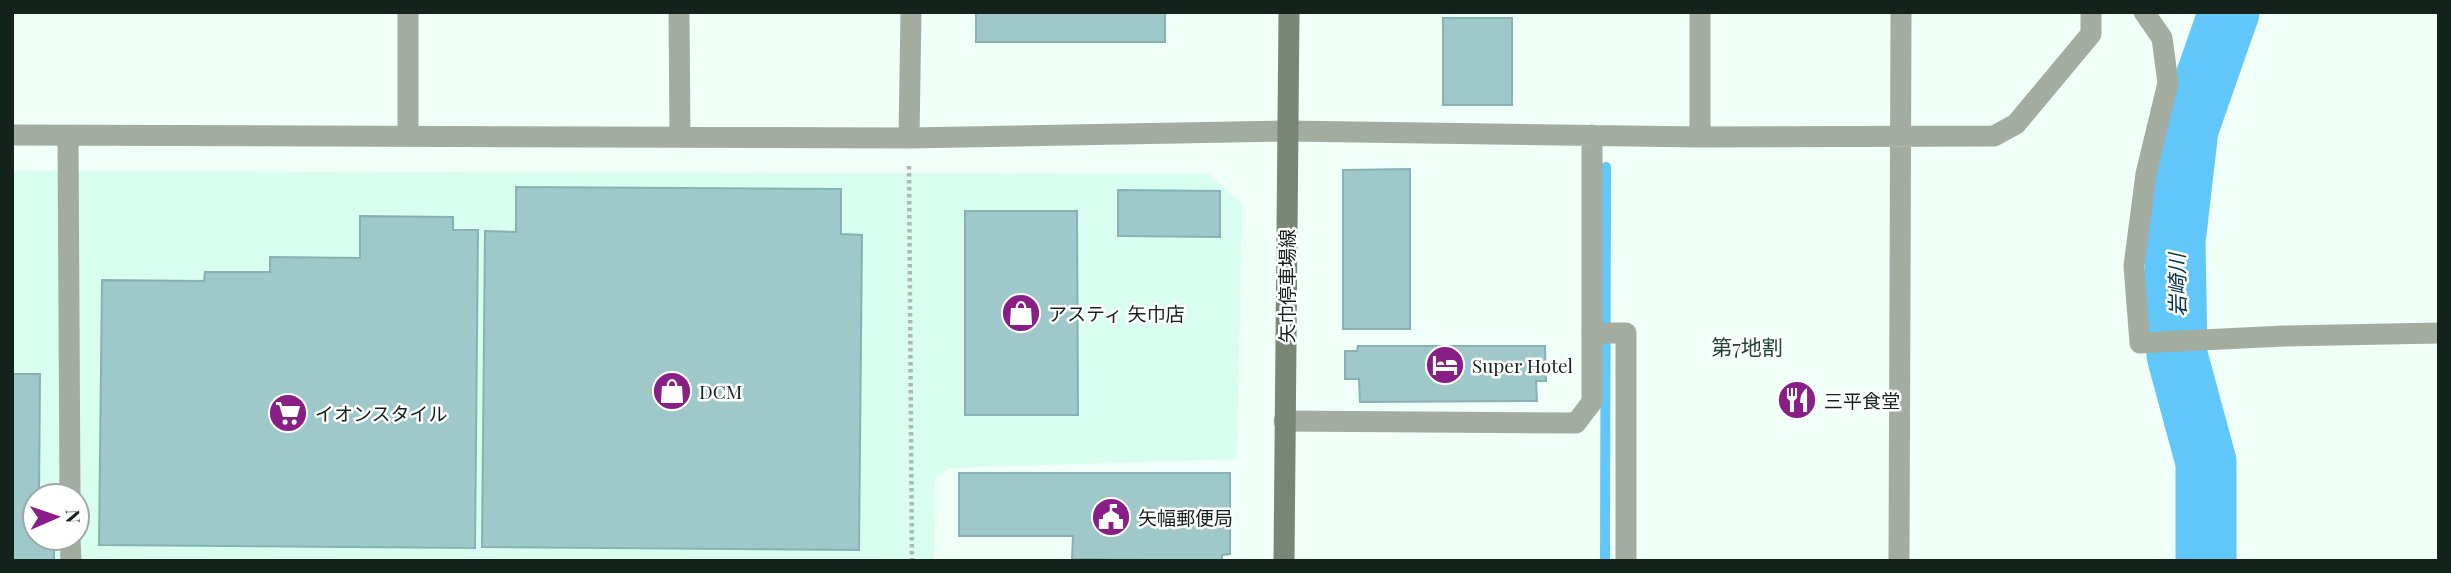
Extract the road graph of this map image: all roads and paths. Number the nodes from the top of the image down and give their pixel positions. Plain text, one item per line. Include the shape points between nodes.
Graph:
1 (408, 12) edge
2 (679, 12) edge
3 (911, 12) edge
4 (1289, 12) edge
5 (1700, 12) edge
6 (1901, 12) edge
7 (2091, 12) edge
8 (2144, 12) edge
9 (1287, 131) junction
10 (12, 135) edge
11 (1592, 135) junction
12 (68, 136) junction
13 (408, 136) junction
14 (680, 137) junction
15 (1700, 137) junction
16 (1900, 137) junction
17 (909, 138) junction
18 (1594, 333) junction
19 (2439, 333) edge
20 (1284, 422) junction
21 (70, 482) edge
22 (912, 561) edge
23 (1284, 561) edge
24 (1626, 561) edge
25 (1899, 561) edge

1 - 13 street
2 - 14 street
3 - 17 street
4 - 9 main road, 矢巾停車場線
5 - 15 street
6 - 16 street
7 - 16 street via 2091,34 2017,124 1994,136
8 - 19 street via 2162,38 2168,83 2146,174 2134,266 2140,343
9 - 11 street
9 - 17 street
9 - 20 main road, 矢巾停車場線
10 - 12 street
11 - 15 street
11 - 18 street
12 - 13 street
12 - 21 street
13 - 14 street
14 - 17 street
15 - 16 street
16 - 25 street
17 - 22 path
18 - 20 street via 1592,402 1576,423
18 - 24 street via 1626,333
20 - 23 main road, 矢巾停車場線

